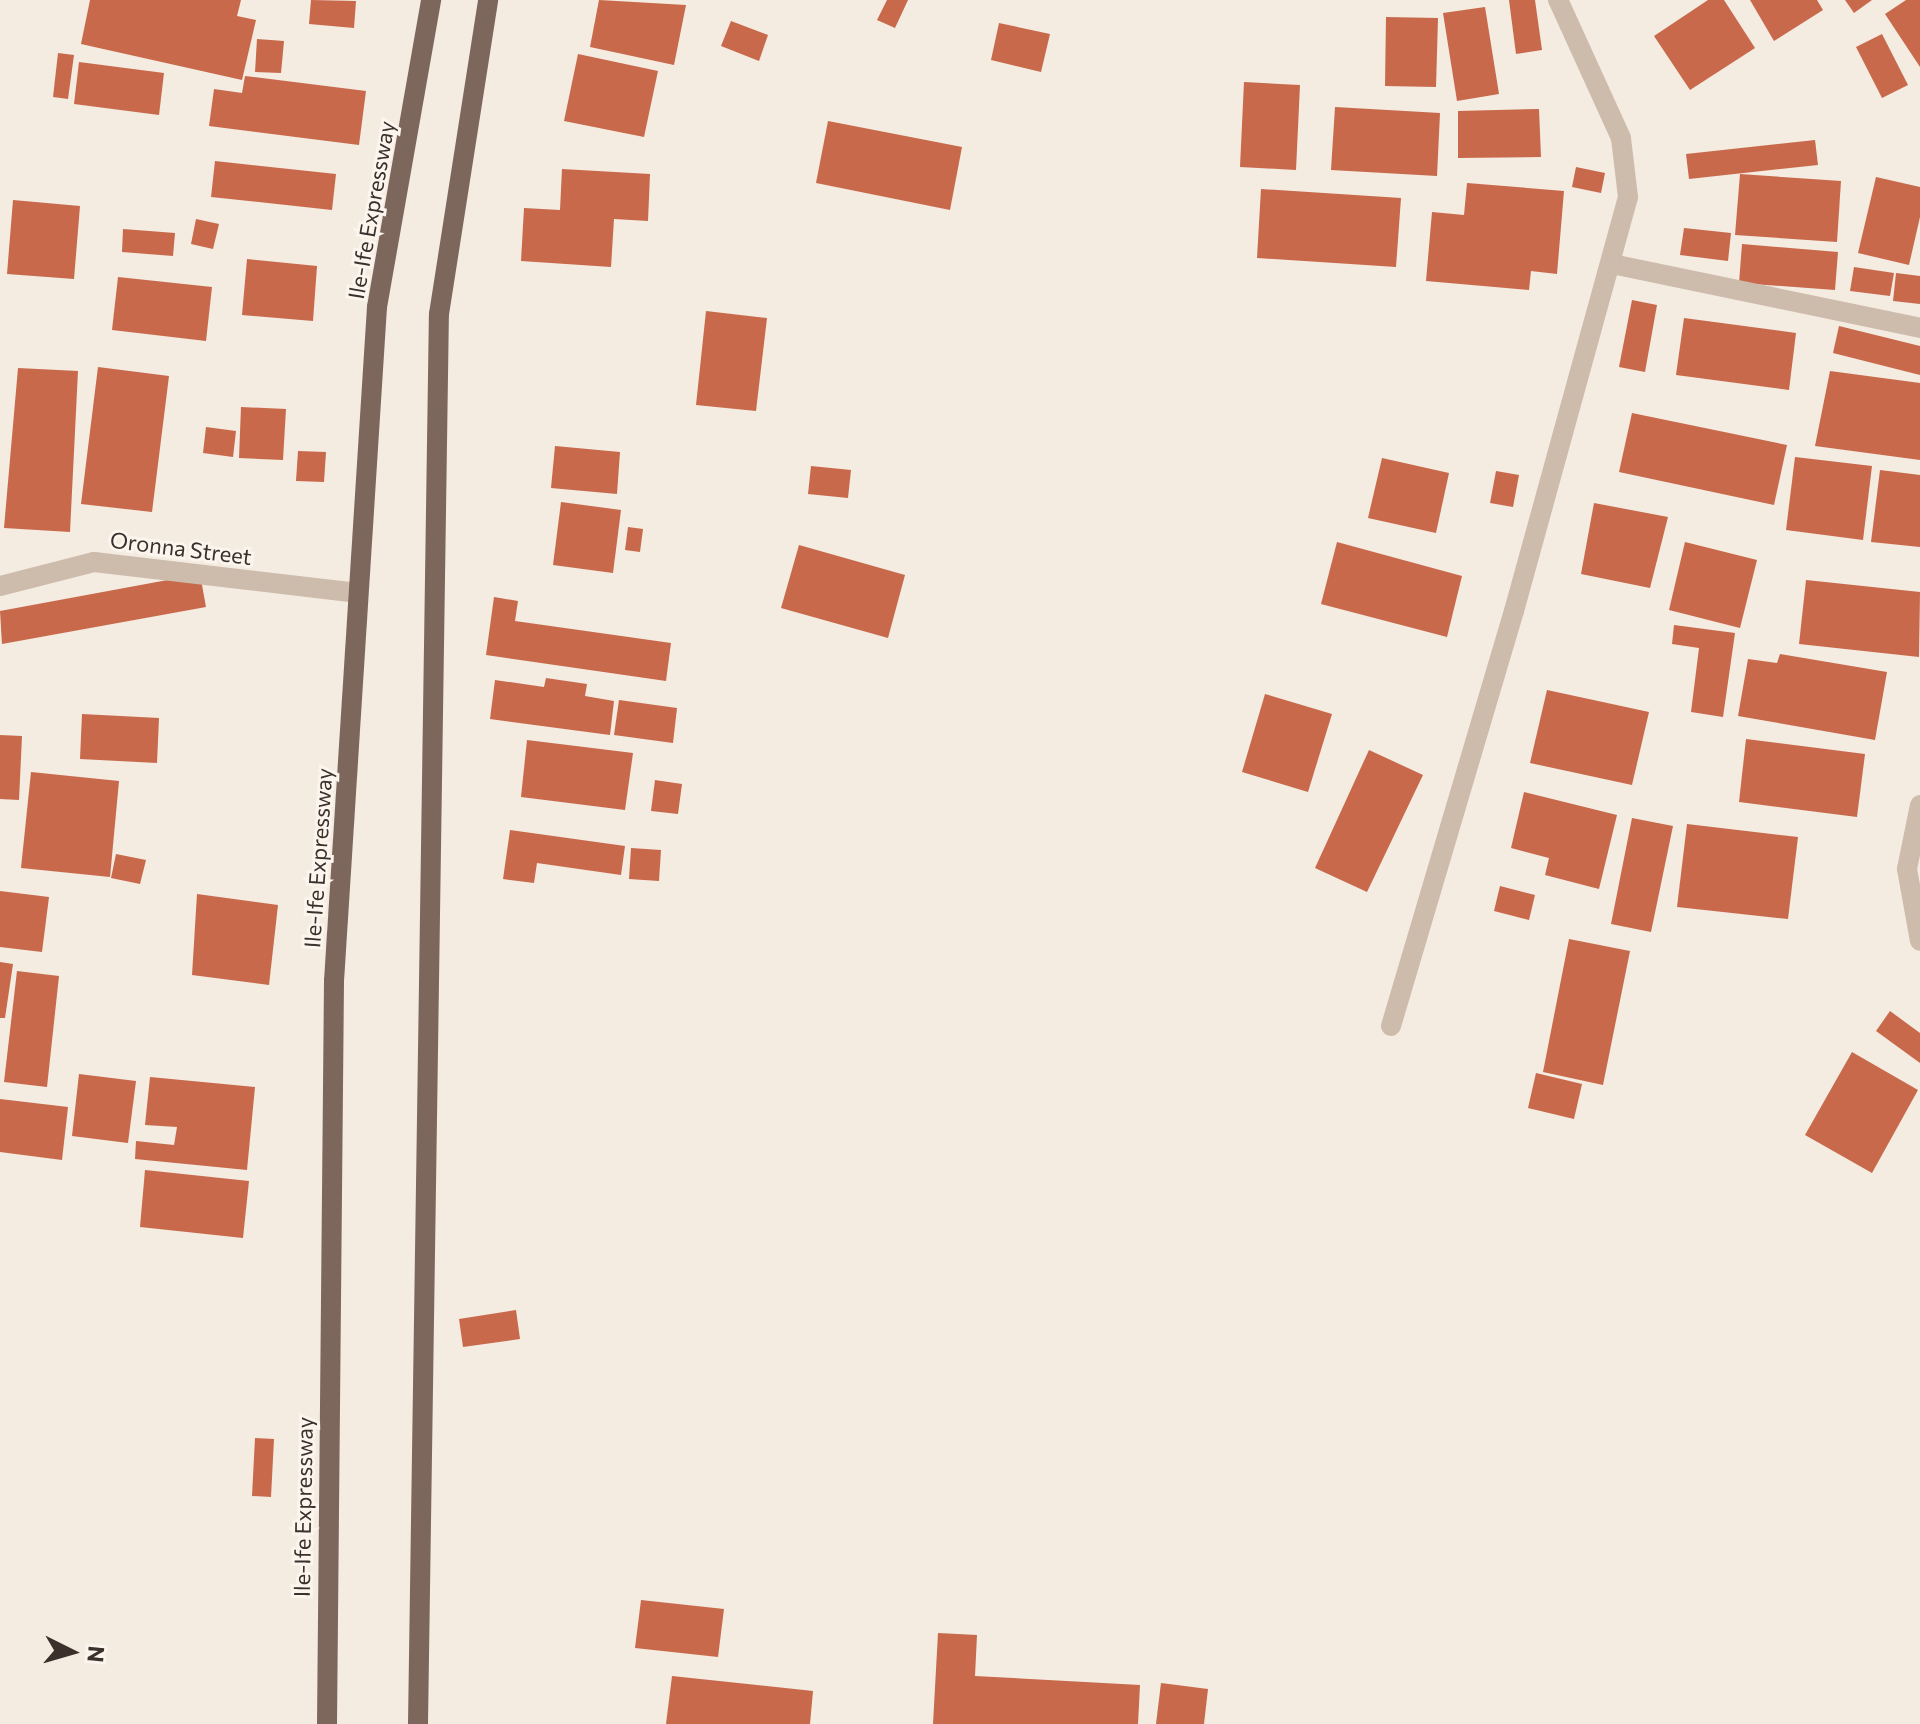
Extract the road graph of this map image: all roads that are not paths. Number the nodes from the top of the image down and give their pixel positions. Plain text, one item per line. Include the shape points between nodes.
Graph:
1 (431, 0) edge
2 (488, 0) edge
3 (1558, 0) edge
4 (1612, 264) junction
5 (1920, 328) edge
6 (0, 586) edge
7 (358, 593) junction
8 (1920, 805) edge
9 (1920, 941) edge
10 (1391, 1026) dead end
11 (327, 1724) edge
12 (418, 1724) edge

1 - 7 main road, Ile-Ife Expressway via 377,307
2 - 12 main road via 439,314
3 - 4 street via 1621,138 1628,197
4 - 5 street
4 - 10 street
6 - 7 street, Oronna Street via 94,562
7 - 11 main road, Ile-Ife Expressway via 334,981
8 - 9 street via 1907,869

